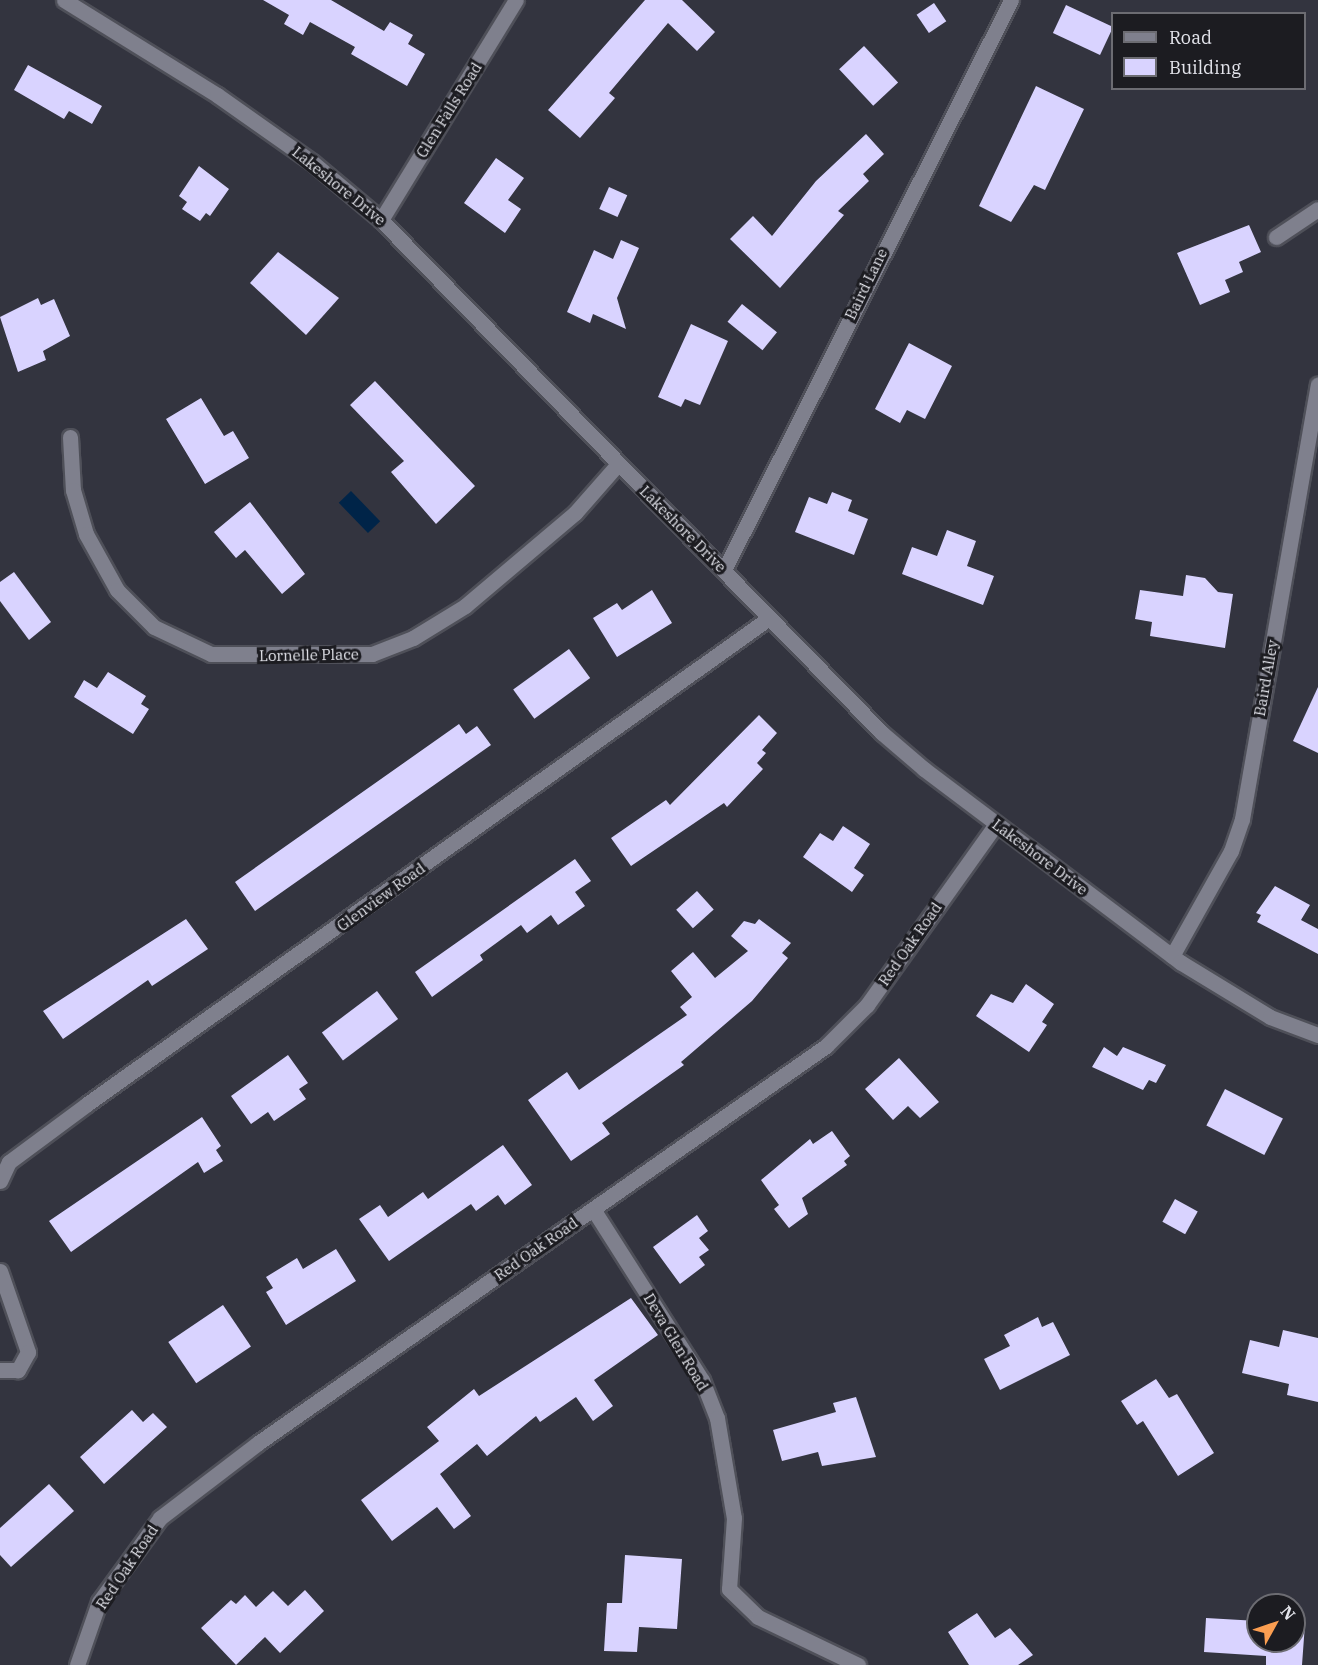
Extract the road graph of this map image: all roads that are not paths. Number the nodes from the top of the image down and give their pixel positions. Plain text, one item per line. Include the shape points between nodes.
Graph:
1 (64, 0) edge
2 (516, 0) edge
3 (1011, 0) edge
4 (1318, 209) edge
5 (381, 220) junction
6 (1276, 237) dead end
7 (1318, 385) edge
8 (70, 437) dead end
9 (618, 464) junction
10 (724, 570) junction
11 (769, 618) junction
12 (996, 824) junction
13 (1172, 957) junction
14 (1318, 1035) edge
15 (0, 1181) edge
16 (593, 1209) junction
17 (0, 1271) edge
18 (0, 1370) edge
19 (77, 1665) edge
20 (858, 1665) edge

1 - 5 street, Lakeshore Drive via 227,101 312,162
2 - 5 street, Glen Falls Road
3 - 10 street, Baird Lane
4 - 6 street
5 - 9 street, Lakeshore Drive
7 - 13 street, Baird Alley via 1242,819 1231,851
8 - 9 street, Lornelle Place via 73,490 86,534 117,590 154,627 211,654 372,654 413,638 465,606 567,520
9 - 10 street, Lakeshore Drive
10 - 11 street, Lakeshore Drive
11 - 12 street, Lakeshore Drive via 882,733
11 - 15 street, Glenview Road via 87,1104 9,1162
12 - 13 street, Lakeshore Drive
12 - 16 street, Red Oak Road via 867,1005 826,1046
13 - 14 street, Lakeshore Drive via 1270,1017
16 - 19 street, Red Oak Road via 258,1443 160,1518 99,1602
16 - 20 street, Deva Glen Road via 702,1380 717,1418 734,1518 729,1589 758,1617
17 - 18 street via 28,1352 18,1370

